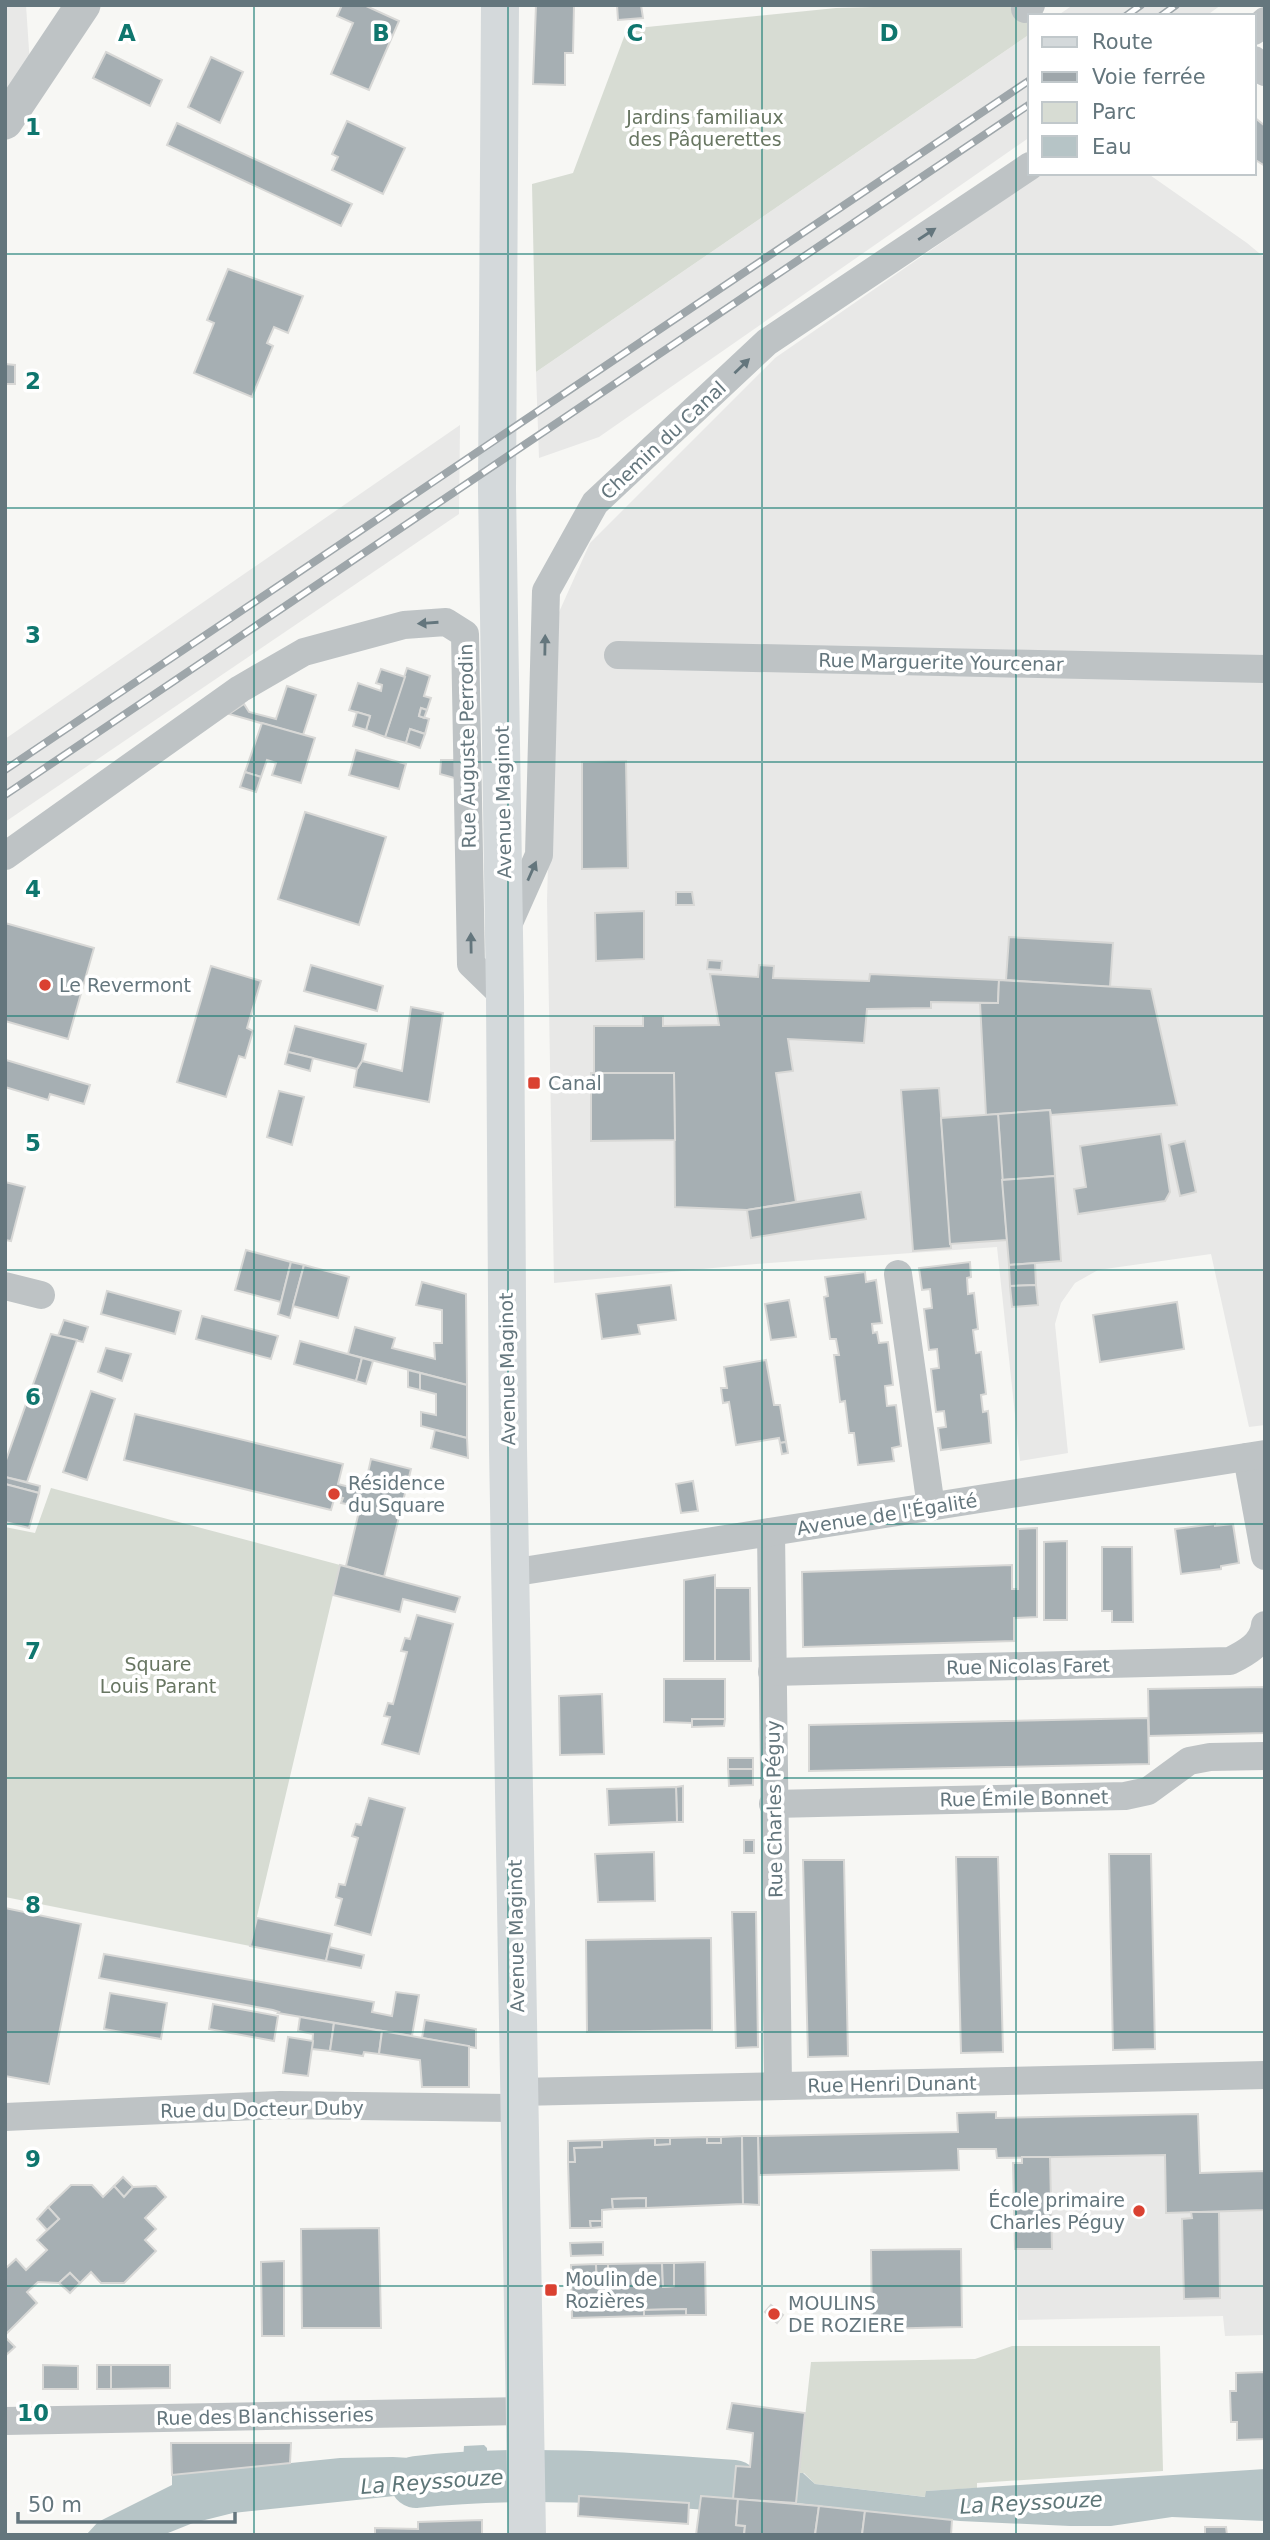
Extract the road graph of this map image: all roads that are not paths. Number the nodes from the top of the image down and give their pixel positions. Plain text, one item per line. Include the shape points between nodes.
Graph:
1 (83, 5) edge
2 (500, 5) edge
3 (5, 122) edge
4 (1028, 167) edge
5 (618, 655) dead end
6 (1265, 669) edge
7 (5, 856) edge
8 (504, 933) junction
9 (505, 997) junction
10 (898, 1274) dead end
11 (5, 1286) edge
12 (41, 1295) dead end
13 (1256, 1456) edge
14 (931, 1507) junction
15 (771, 1532) junction
16 (1265, 1556) edge
17 (510, 1573) junction
18 (1265, 1625) edge
19 (772, 1672) junction
20 (1265, 1756) edge
21 (773, 1804) junction
22 (1265, 2075) edge
23 (778, 2086) junction
24 (519, 2100) junction
25 (5, 2117) edge
26 (5, 2421) edge
27 (525, 2421) junction
28 (527, 2525) edge

1 - 3 street
2 - 8 main road, Avenue Maginot via 497,489
8 -> 4 street, Chemin du Canal via 539,855 546,591 595,502 767,342
5 - 6 street, Rue Marguerite Yourcenar
9 -> 7 street, Rue Auguste Perrodin via 471,964 466,634 446,622 404,625 304,652 240,689
8 - 9 main road, Avenue Maginot
9 - 17 main road, Avenue Maginot
10 - 14 street
11 - 12 street
13 - 14 street, Avenue de l'Égalité
13 - 16 street
14 - 15 street, Avenue de l'Égalité
15 - 17 street, Avenue de l'Égalité
15 - 19 street, Rue Charles Péguy
17 - 24 main road, Avenue Maginot
18 - 19 street, Rue Nicolas Faret via 1250,1650 1230,1661
19 - 21 street, Rue Charles Péguy
20 - 21 street, Rue Émile Bonnet via 1189,1761 1148,1791 1125,1796
21 - 23 street, Rue Charles Péguy
22 - 23 street, Rue Henri Dunant
23 - 24 street, Rue Henri Dunant
24 - 25 street, Rue du Docteur Duby
24 - 27 main road, Avenue Maginot
26 - 27 street, Rue des Blanchisseries
27 - 28 main road, Avenue Maginot

